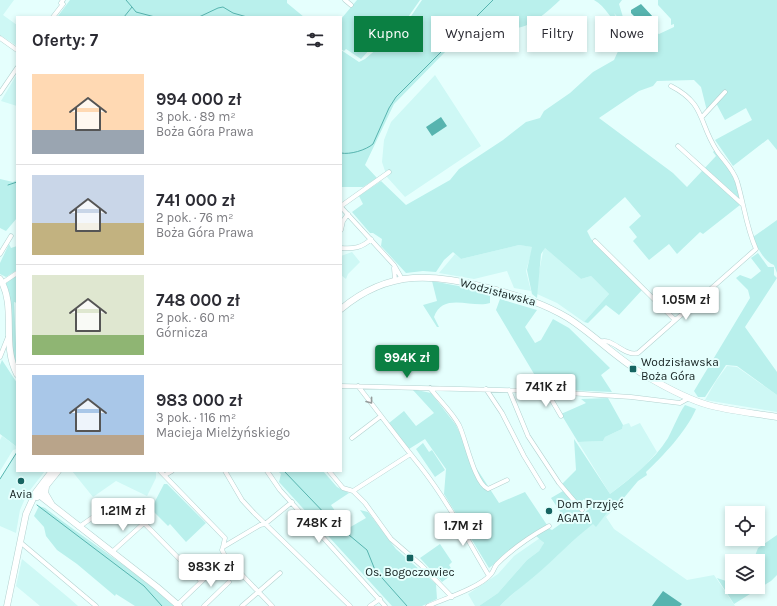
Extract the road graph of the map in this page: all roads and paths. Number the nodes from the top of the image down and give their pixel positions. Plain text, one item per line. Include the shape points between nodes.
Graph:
1 (63, 0) edge
2 (345, 0) edge
3 (350, 5) dead end
4 (54, 16) edge
5 (0, 38) edge
6 (16, 49) edge
7 (16, 69) edge
8 (671, 86) dead end
9 (725, 92) dead end
10 (0, 93) edge
11 (702, 117) junction
12 (678, 146) dead end
13 (389, 172) dead end
14 (742, 204) junction
15 (342, 205) edge
16 (342, 207) edge
17 (348, 214) junction
18 (342, 226) edge
19 (11, 236) dead end
20 (371, 240) junction
21 (595, 241) dead end
22 (342, 248) edge
23 (0, 254) edge
24 (16, 274) edge
25 (398, 279) junction
26 (1, 281) edge
27 (342, 308) edge
28 (675, 320) junction
29 (8, 337) junction
30 (600, 342) junction
31 (0, 357) edge
32 (16, 372) edge
33 (342, 386) edge
34 (358, 386) junction
35 (430, 388) junction
36 (486, 389) junction
37 (509, 390) junction
38 (547, 392) junction
39 (689, 398) junction
40 (381, 416) junction
41 (560, 416) dead end
42 (777, 417) edge
43 (352, 438) dead end
44 (409, 454) junction
45 (51, 472) edge
46 (57, 472) edge
47 (161, 472) edge
48 (170, 472) edge
49 (226, 472) edge
50 (268, 472) edge
51 (330, 472) edge
52 (165, 475) junction
53 (507, 480) dead end
54 (43, 486) junction
55 (543, 487) dead end
56 (353, 491) junction
57 (39, 496) junction
58 (116, 501) dead end
59 (292, 502) junction
60 (148, 507) dead end
61 (54, 508) junction
62 (582, 510) dead end
63 (25, 520) junction
64 (144, 523) junction
65 (265, 524) junction
66 (549, 526) dead end
67 (79, 527) junction
68 (20, 542) junction
69 (223, 547) junction
70 (112, 552) junction
71 (226, 558) junction
72 (280, 573) dead end
73 (490, 575) junction
74 (201, 581) junction
75 (229, 582) dead end
76 (259, 593) junction
77 (452, 597) junction
78 (380, 599) junction
79 (178, 605) edge
80 (7, 606) edge
81 (96, 606) edge
82 (204, 606) edge
83 (242, 606) edge
84 (272, 606) edge
85 (350, 606) edge
86 (370, 606) edge
87 (386, 606) edge
88 (428, 606) edge

1 - 4 street
2 - 3 street
5 - 6 street
7 - 10 street
8 - 11 street via 691,99
9 - 11 street
11 - 14 street via 712,142 734,173
12 - 14 street
13 - 15 street
14 - 28 street via 756,249
16 - 17 street
17 - 18 street
17 - 20 street
19 - 23 street
20 - 22 street via 355,249
20 - 25 street via 394,267
21 - 28 street
24 - 26 street
25 - 27 main road, Wodzisławska via 364,293
25 - 30 main road, Wodzisławska via 446,278 516,295 556,312
26 - 29 main road via 7,296
28 - 30 street via 640,352 634,354 606,341
29 - 31 street
29 - 32 main road via 12,365
30 - 39 main road, Wodzisławska via 633,369
33 - 34 street
34 - 35 street
34 -> 40 street
35 - 36 street
35 - 53 street via 459,425 484,487 488,489
36 - 37 street
36 - 55 street
37 - 38 street
37 - 62 street via 528,436 559,483
38 - 39 street via 680,402
38 - 41 street
39 - 42 main road, Wodzisławska via 720,408
40 - 43 street
40 - 44 street
44 - 56 street
44 - 73 street via 420,466
45 - 54 main road
46 - 54 main road
47 - 52 street
48 - 52 street
49 - 65 street via 242,500
50 - 59 street
51 - 56 street via 343,488
52 - 69 street via 225,538
54 - 57 main road
54 - 61 main road
54 - 63 main road via 30,502
56 - 77 street via 374,514 391,539
57 - 61 main road
57 - 63 main road
58 - 67 street
59 - 65 street
59 - 78 street
60 - 64 street
61 - 67 main road
63 - 68 main road
64 - 70 street
64 - 74 street
65 - 69 street
65 - 85 street
66 - 73 street via 529,537 506,556
67 - 70 main road
68 - 80 main road
68 - 81 street
69 - 71 street
70 - 79 main road
71 - 74 street
71 - 76 street
72 - 76 street
73 - 77 street
74 - 79 street
75 - 82 street
76 - 83 street
76 - 84 street
77 - 88 street
78 - 86 street
78 - 87 street

